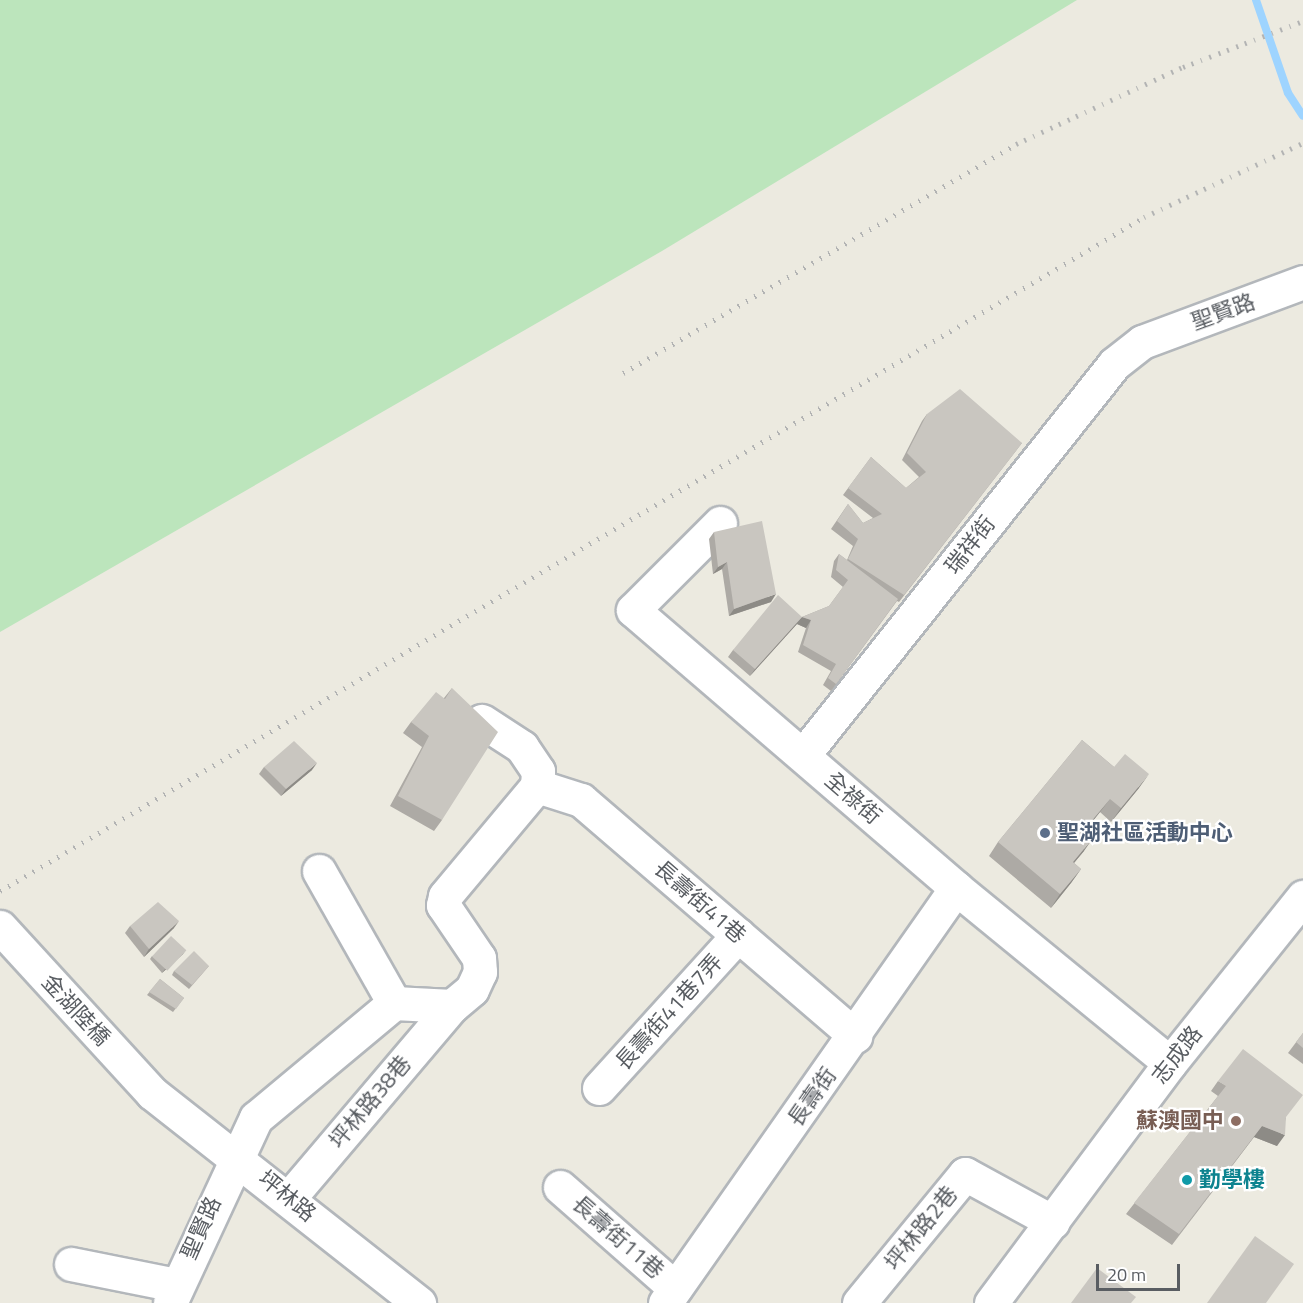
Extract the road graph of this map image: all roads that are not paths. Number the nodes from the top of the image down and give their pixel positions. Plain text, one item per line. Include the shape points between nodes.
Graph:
1 (1303, 282) edge
2 (1142, 342) joint
3 (720, 523) dead end
4 (482, 721) edge
5 (804, 754) junction
6 (537, 786) junction
7 (319, 872) dead end
8 (956, 888) junction
9 (1303, 897) edge
10 (0, 927) edge
11 (738, 935) junction
12 (394, 1003) junction
13 (452, 1005) junction
14 (855, 1036) junction
15 (1170, 1063) junction
16 (599, 1088) dead end
17 (153, 1093) joint
18 (235, 1155) junction
19 (560, 1187) dead end
20 (289, 1198) junction
21 (1053, 1222) junction
22 (71, 1264) dead end
23 (173, 1294) edge
24 (670, 1295) edge
25 (410, 1301) edge
26 (859, 1303) edge
27 (991, 1303) edge

1 - 2 street, 聖賢路
2 - 5 street, 瑞祥街 via 1113,364
3 - 5 street, 全祿街 via 633,610
4 - 6 street via 522,747 538,771
5 - 8 street, 全祿街
6 - 11 street, 長壽街41巷 via 581,800
6 - 13 street, 坪林路38巷 via 445,896 443,905 478,958 480,972 472,989
7 - 12 street
8 - 14 street, 長壽街
8 - 15 street, 全祿街
9 - 15 street, 志成路
10 - 17 street, 金湖陸橋
11 - 14 street, 長壽街41巷
11 - 16 street, 長壽街41巷7弄
12 - 13 street
12 - 18 street, 聖賢路 via 256,1118
13 - 20 street, 坪林路38巷
14 - 24 street, 長壽街
15 - 21 street, 志成路
17 - 18 street, 坪林路
18 - 20 street, 坪林路
18 - 23 street, 聖賢路
19 - 24 street, 長壽街11巷
20 - 25 street, 坪林路
21 - 26 street, 坪林路2巷 via 965,1174
21 - 27 street, 志成路
22 - 23 street

